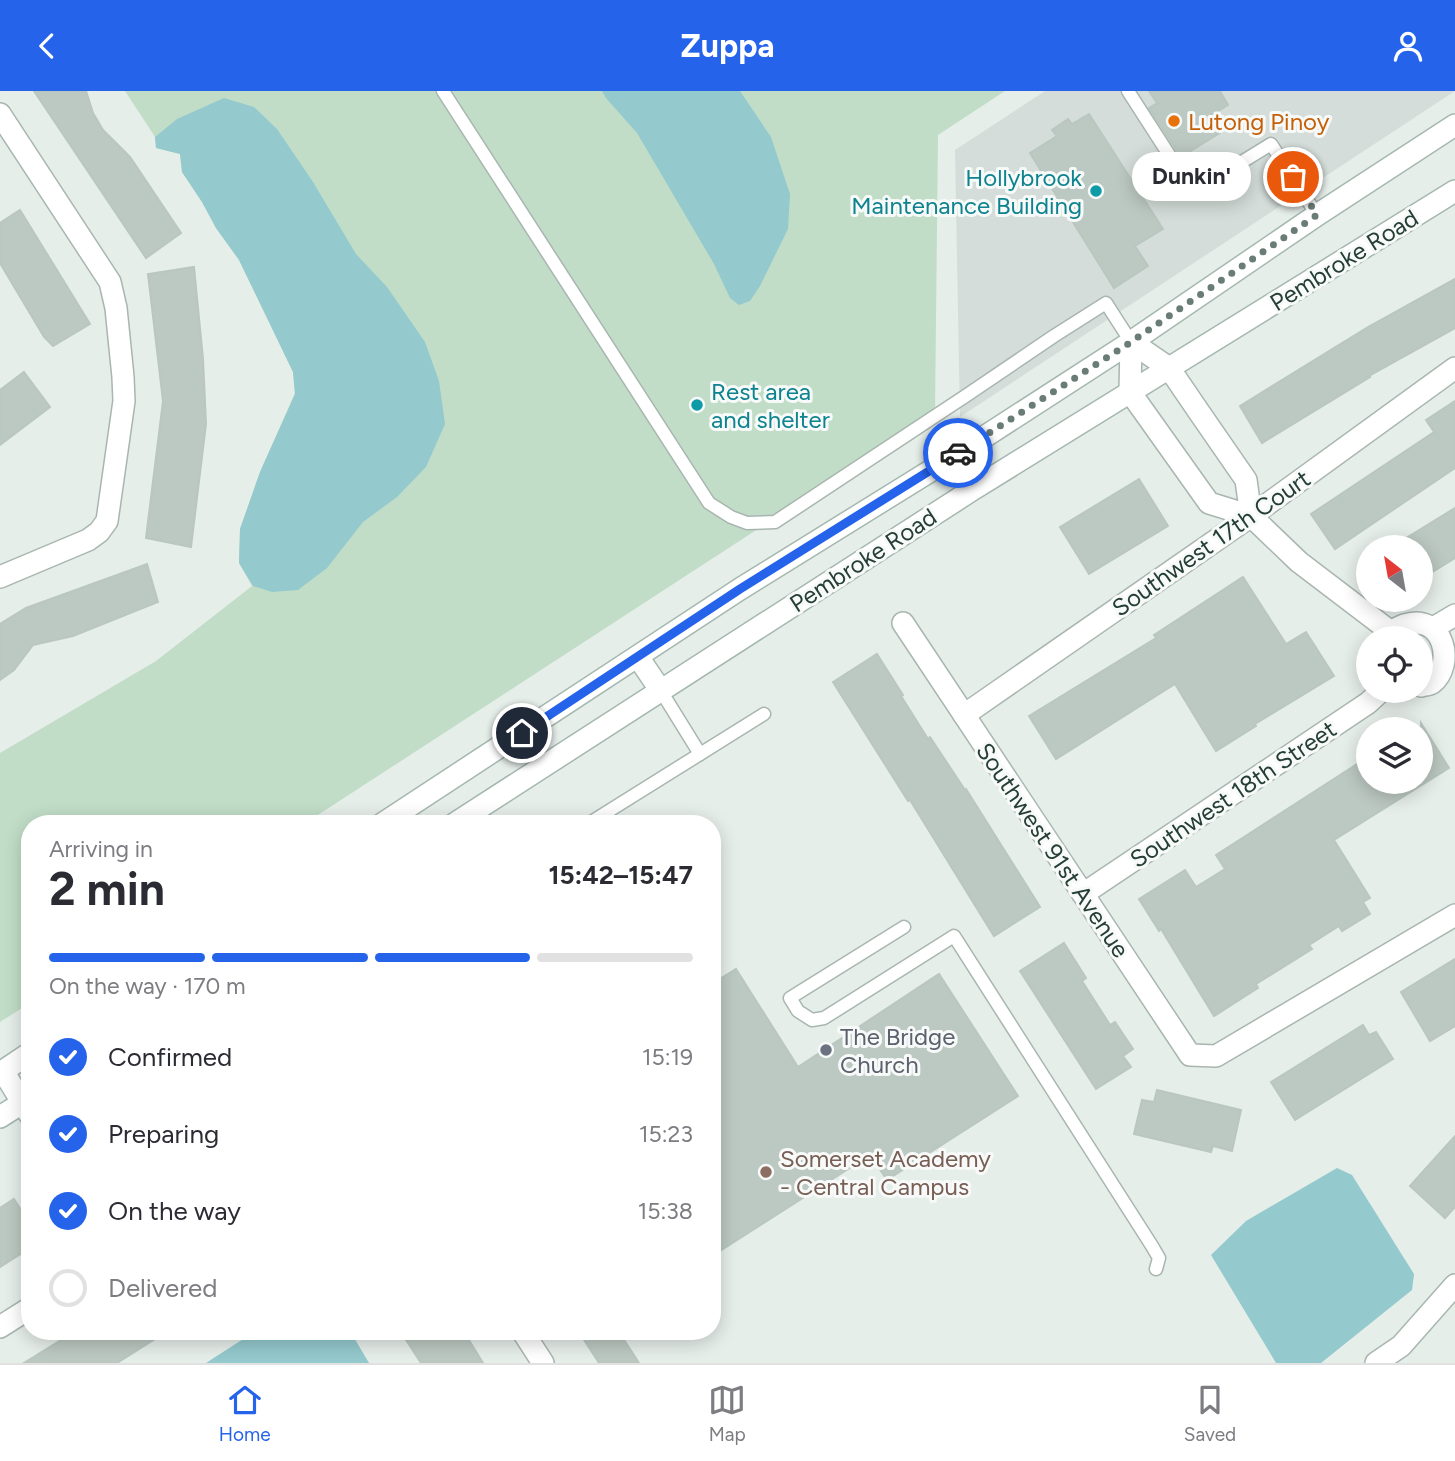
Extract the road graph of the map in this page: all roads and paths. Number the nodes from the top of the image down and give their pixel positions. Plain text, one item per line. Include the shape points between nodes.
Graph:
1 (443, 91) edge
2 (1128, 91) edge
3 (0, 114) edge
4 (1455, 125) edge
5 (1455, 191) edge
6 (1317, 215) junction
7 (1131, 342) junction
8 (1168, 368) junction
9 (1455, 368) edge
10 (1130, 392) junction
11 (1251, 516) junction
12 (0, 577) edge
13 (1455, 615) edge
14 (903, 623) dead end
15 (1378, 626) edge
16 (1402, 626) edge
17 (1429, 626) edge
18 (1433, 628) joint
19 (638, 657) junction
20 (1449, 677) edge
21 (661, 691) junction
22 (1368, 703) edge
23 (764, 714) dead end
24 (964, 715) junction
25 (700, 754) junction
26 (396, 815) edge
27 (468, 815) edge
28 (602, 815) edge
29 (1083, 894) junction
30 (1455, 915) edge
31 (904, 927) dead end
32 (21, 1060) edge
33 (2, 1072) edge
34 (21, 1097) edge
35 (21, 1108) edge
36 (0, 1117) edge
37 (1156, 1269) dead end
38 (1455, 1285) edge
39 (21, 1314) edge
40 (0, 1327) edge
41 (528, 1340) edge
42 (543, 1363) edge
43 (1376, 1363) edge

1 - 7 lane via 709,503 747,523 775,522 1106,303
2 - 6 lane via 1193,192 1271,144
3 - 12 street via 110,282 124,401 107,521 88,540
4 - 6 street, Pembroke Road
5 - 8 street, Pembroke Road
6 - 7 street, Pembroke Road
7 - 8 street
7 - 10 street
7 - 19 street, Pembroke Road
8 - 10 street, Pembroke Road
8 - 11 street via 1246,480
9 - 11 street, Southwest 17th Court
10 - 11 street via 1209,503
10 - 21 street, Pembroke Road
11 - 15 street
11 - 24 street, Southwest 17th Court
13 - 18 street
14 - 24 street, Southwest 91st Avenue
16 - 17 street
18 - 20 street via 1447,649
19 - 21 street
19 - 26 street, Pembroke Road
21 - 25 lane
21 - 27 street, Pembroke Road
22 - 29 street, Southwest 18th Street
23 - 25 lane
24 - 29 street, Southwest 91st Avenue
25 - 28 lane
29 - 30 street, Southwest 91st Avenue via 1190,1055 1216,1056
31 - 37 lane via 790,998 798,1011 812,1020 824,1018 954,936 1152,1246 1159,1258
32 - 33 street
33 - 34 street
35 - 36 street
38 - 43 street via 1401,1346
39 - 40 street
41 - 42 street

